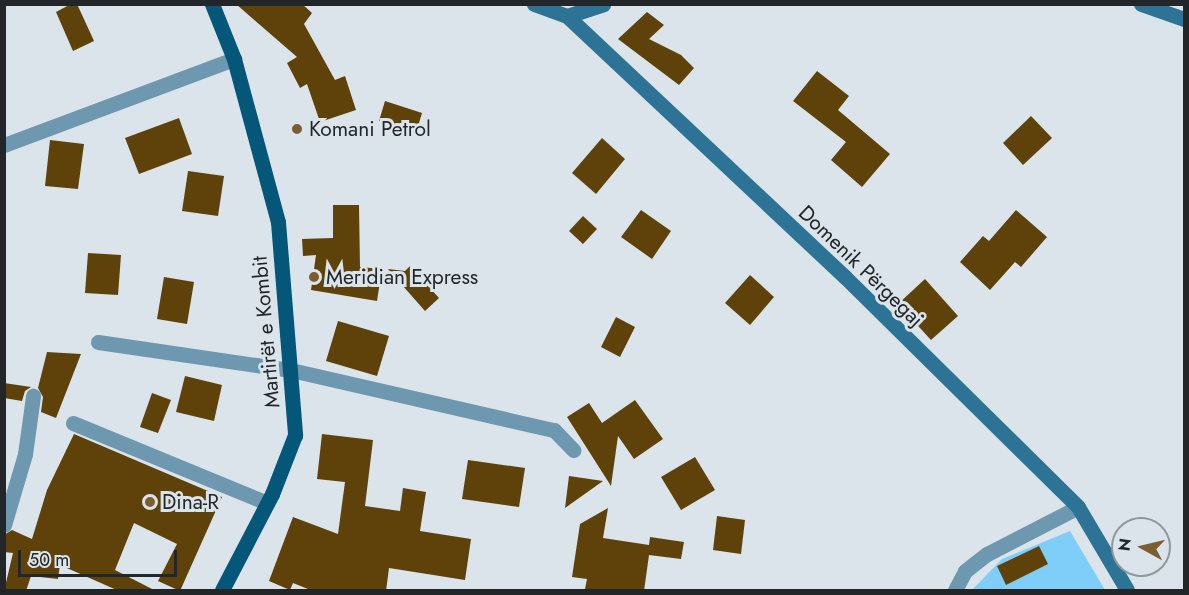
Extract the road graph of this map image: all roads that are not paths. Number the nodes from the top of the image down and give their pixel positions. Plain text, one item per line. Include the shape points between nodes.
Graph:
1 (212, 4) edge
2 (534, 4) edge
3 (603, 4) edge
4 (1141, 4) edge
5 (567, 16) junction
6 (1185, 19) edge
7 (234, 59) junction
8 (4, 145) edge
9 (98, 342) dead end
10 (291, 370) junction
11 (33, 396) dead end
12 (73, 423) dead end
13 (573, 450) dead end
14 (267, 503) junction
15 (1078, 507) junction
16 (4, 525) edge
17 (222, 591) edge
18 (955, 591) edge
19 (1127, 591) edge

1 - 7 main road, Martirët e Kombit
2 - 5 main road, Domenik Përgegaj
3 - 5 main road
4 - 6 main road
5 - 15 main road, Domenik Përgegaj via 845,277
7 - 8 street
7 - 10 main road, Martirët e Kombit via 278,222
9 - 10 street
10 - 13 street via 554,430
10 - 14 main road, Martirët e Kombit via 295,435
11 - 16 street via 24,454
12 - 14 street
14 - 17 main road, Martirët e Kombit
15 - 18 street via 987,554 965,571
15 - 19 main road, Domenik Përgegaj

